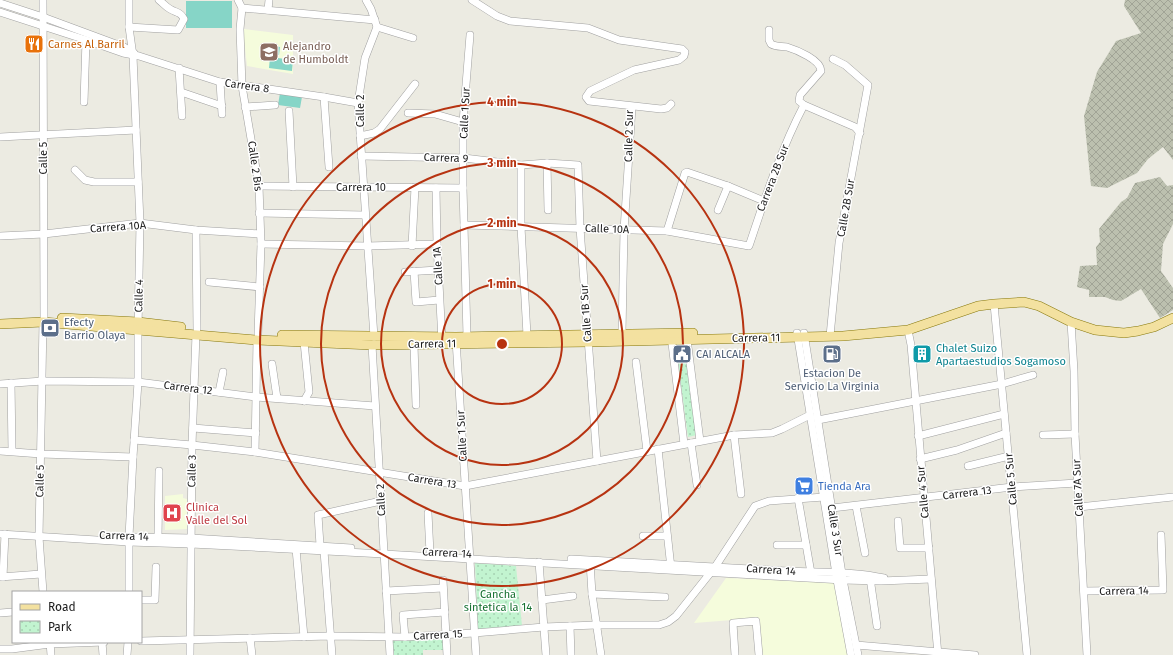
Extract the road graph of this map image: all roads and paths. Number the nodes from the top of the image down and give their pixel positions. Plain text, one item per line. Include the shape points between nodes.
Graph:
1 (43, 0) edge
2 (129, 0) edge
3 (159, 0) edge
4 (238, 0) edge
5 (269, 0) edge
6 (366, 0) edge
7 (472, 0) edge
8 (0, 3) edge
9 (242, 8) junction
10 (268, 10) junction
11 (0, 12) edge
12 (43, 17) junction
13 (374, 20) junction
14 (43, 26) junction
15 (129, 27) junction
16 (377, 27) junction
17 (769, 30) dead end
18 (470, 35) dead end
19 (413, 38) dead end
20 (86, 40) junction
21 (135, 55) junction
22 (833, 59) dead end
23 (179, 68) junction
24 (220, 82) junction
25 (415, 84) dead end
26 (242, 86) junction
27 (181, 92) junction
28 (324, 96) junction
29 (84, 102) dead end
30 (358, 103) junction
31 (671, 104) dead end
32 (275, 105) dead end
33 (222, 106) junction
34 (245, 107) junction
35 (632, 107) junction
36 (802, 108) junction
37 (289, 111) dead end
38 (408, 113) dead end
39 (222, 114) dead end
40 (182, 116) dead end
41 (464, 122) junction
42 (136, 130) junction
43 (860, 133) junction
44 (43, 135) junction
45 (360, 136) junction
46 (0, 137) edge
47 (361, 156) junction
48 (464, 158) junction
49 (547, 163) junction
50 (521, 165) junction
51 (578, 165) joint
52 (329, 167) dead end
53 (75, 170) dead end
54 (138, 182) junction
55 (259, 186) junction
56 (728, 186) junction
57 (293, 187) junction
58 (363, 187) junction
59 (415, 187) junction
60 (436, 188) junction
61 (463, 188) junction
62 (764, 202) junction
63 (548, 210) dead end
64 (718, 210) dead end
65 (259, 213) junction
66 (365, 215) junction
67 (140, 223) junction
68 (464, 225) junction
69 (521, 226) junction
70 (580, 228) junction
71 (196, 230) junction
72 (624, 230) junction
73 (667, 231) junction
74 (44, 234) junction
75 (260, 234) junction
76 (0, 236) edge
77 (261, 244) junction
78 (437, 244) junction
79 (367, 246) junction
80 (412, 246) junction
81 (749, 246) joint
82 (438, 270) junction
83 (414, 271) junction
84 (405, 272) dead end
85 (209, 282) dead end
86 (260, 287) junction
87 (439, 300) junction
88 (994, 304) junction
89 (0, 318) edge
90 (1173, 318) edge
91 (44, 320) junction
92 (1071, 322) junction
93 (0, 324) edge
94 (138, 326) junction
95 (908, 330) junction
96 (197, 331) junction
97 (622, 333) junction
98 (830, 334) junction
99 (527, 335) junction
100 (801, 335) junction
101 (467, 336) junction
102 (671, 336) junction
103 (258, 337) junction
104 (588, 338) junction
105 (687, 339) junction
106 (442, 340) junction
107 (456, 340) junction
108 (373, 341) junction
109 (304, 342) junction
110 (414, 344) junction
111 (636, 362) dead end
112 (272, 364) dead end
113 (223, 372) dead end
114 (1033, 375) dead end
115 (43, 381) junction
116 (138, 382) junction
117 (11, 383) junction
118 (0, 384) edge
119 (1002, 384) junction
120 (194, 389) junction
121 (219, 392) junction
122 (256, 397) junction
123 (277, 398) junction
124 (304, 401) junction
125 (916, 401) junction
126 (416, 405) dead end
127 (375, 406) junction
128 (1004, 414) junction
129 (810, 415) junction
130 (818, 420) junction
131 (193, 428) junction
132 (256, 433) junction
133 (1006, 433) junction
134 (1043, 434) dead end
135 (1075, 434) junction
136 (734, 435) junction
137 (918, 436) junction
138 (134, 440) junction
139 (700, 441) junction
140 (687, 444) junction
141 (192, 445) junction
142 (658, 449) junction
143 (0, 451) edge
144 (12, 451) junction
145 (647, 451) junction
146 (255, 452) junction
147 (41, 454) junction
148 (133, 456) junction
149 (1009, 456) junction
150 (920, 460) junction
151 (597, 461) junction
152 (968, 466) dead end
153 (159, 471) dead end
154 (379, 473) junction
155 (1078, 483) junction
156 (697, 485) dead end
157 (465, 486) junction
158 (1012, 487) junction
159 (741, 494) dead end
160 (824, 497) junction
161 (1173, 497) edge
162 (798, 498) junction
163 (924, 498) junction
164 (381, 501) junction
165 (856, 506) junction
166 (1079, 507) junction
167 (832, 508) junction
168 (428, 513) dead end
169 (898, 521) dead end
170 (2, 533) edge
171 (40, 534) junction
172 (1161, 535) dead end
173 (643, 536) dead end
174 (667, 536) junction
175 (158, 538) junction
176 (129, 539) junction
177 (191, 541) junction
178 (777, 545) dead end
179 (806, 545) junction
180 (322, 548) junction
181 (929, 548) junction
182 (296, 549) junction
183 (384, 552) junction
184 (430, 552) junction
185 (865, 553) dead end
186 (470, 557) junction
187 (512, 559) junction
188 (539, 562) junction
189 (590, 563) junction
190 (156, 567) dead end
191 (671, 567) junction
192 (713, 570) junction
193 (811, 573) junction
194 (41, 574) junction
195 (2, 577) edge
196 (839, 577) junction
197 (870, 578) junction
198 (931, 579) junction
199 (443, 580) dead end
200 (443, 588) junction
201 (43, 591) edge
202 (129, 591) edge
203 (386, 591) junction
204 (1084, 591) junction
205 (592, 594) junction
206 (573, 596) dead end
207 (665, 598) dead end
208 (142, 600) edge
209 (542, 600) junction
210 (12, 612) edge
211 (445, 612) junction
212 (0, 613) edge
213 (596, 625) junction
214 (570, 626) junction
215 (877, 626) dead end
216 (544, 627) junction
217 (474, 633) junction
218 (445, 635) junction
219 (330, 636) junction
220 (389, 636) junction
221 (304, 637) junction
222 (405, 637) junction
223 (250, 638) junction
224 (189, 639) junction
225 (142, 641) edge
226 (50, 643) edge
227 (103, 643) edge
228 (128, 643) edge
229 (856, 645) junction
230 (0, 649) edge
231 (938, 654) edge
232 (51, 655) edge
233 (103, 655) edge
234 (127, 655) edge
235 (190, 655) edge
236 (252, 655) edge
237 (332, 655) edge
238 (390, 655) edge
239 (446, 655) edge
240 (476, 655) edge
241 (546, 655) edge
242 (571, 655) edge
243 (601, 655) edge
244 (736, 655) edge
245 (759, 655) edge
246 (851, 655) edge
247 (858, 655) edge
248 (975, 655) edge
249 (1027, 655) edge
250 (1087, 655) edge

1 - 12 street, Calle 5
2 - 15 street, Calle 4
3 - 15 street via 182,15 184,19 178,30
4 - 9 street
5 - 10 street
6 - 13 street
7 - 35 street, Calle 2 Sur via 510,21 588,28 619,40 682,48 684,56 678,60 634,70 590,91 586,97 590,101
8 - 12 street, Carrera 8
9 - 10 street
9 - 26 street, Calle 2 Bis
10 - 13 street
11 - 14 street, Carrera 8
12 - 14 street, Calle 5
12 - 21 street, Carrera 8 via 124,47
13 - 16 street
14 - 20 street, Carrera 8
14 - 44 street, Calle 5
15 - 21 street, Calle 4
16 - 19 street
16 - 30 street, Calle 2 via 365,58
17 - 36 street, Carrera 2B Sur via 771,44 797,50 817,62 821,68 800,95
18 - 41 street, Calle 1 Sur
20 - 21 street, Carrera 8
20 - 29 street
21 - 23 street, Carrera 8
21 - 42 street, Calle 4
22 - 43 street, Calle 2B Sur via 845,65 868,85
23 - 24 street, Carrera 8
23 - 27 street
24 - 26 street, Carrera 8
24 - 33 street
25 - 45 street via 380,129
26 - 28 street, Carrera 8
26 - 34 street, Calle 2 Bis
27 - 33 street
27 - 40 street
28 - 30 street, Carrera 8
28 - 52 street
30 - 45 street, Calle 2
31 - 35 street via 661,109
32 - 34 street
33 - 39 street
34 - 55 street, Calle 2 Bis
35 - 72 street, Calle 2 Sur
36 - 43 street via 855,127
36 - 62 street, Carrera 2B Sur
37 - 57 street
38 - 41 street via 435,114
41 - 48 street, Calle 1 Sur
42 - 44 street
42 - 54 street, Calle 4
43 - 98 street, Calle 2B Sur via 839,243
44 - 46 street
44 - 74 street, Calle 5
45 - 47 street, Calle 2
47 - 48 street, Carrera 9
47 - 58 street, Calle 2
48 - 50 street, Carrera 9
48 - 61 street, Calle 1 Sur
49 - 50 street, Carrera 9
49 - 51 street, Carrera 9
49 - 63 street
50 - 69 street
51 - 70 street, Calle 1B Sur
53 - 54 street via 85,180 94,182
54 - 67 street, Calle 4
55 - 57 street, Carrera 10
55 - 65 street, Calle 2 Bis
56 - 62 street
56 - 64 street
56 - 73 street via 685,173
57 - 58 street, Carrera 10
58 - 59 street, Carrera 10
58 - 66 street, Calle 2
59 - 60 street, Carrera 10
59 - 80 street
60 - 61 street, Carrera 10
60 - 78 street, Calle 1A
61 - 68 street, Calle 1 Sur
62 - 81 street, Carrera 2B Sur
65 - 66 street
65 - 75 street, Calle 2 Bis
66 - 79 street, Calle 2
67 - 71 street, Carrera 10A
67 - 74 street, Carrera 10A
67 - 94 street, Calle 4
68 - 69 street, Calle 10A
68 - 101 street, Calle 1 Sur
69 - 70 street, Calle 10A
69 - 99 street
70 - 72 street, Calle 10A
70 - 104 street, Calle 1B Sur
71 - 75 street, Carrera 10A
71 - 96 street, Calle 3
72 - 73 street, Calle 10A
72 - 97 street, Calle 2 Sur
73 - 81 street, Calle 10A
74 - 76 street, Carrera 10A
74 - 91 street, Calle 5
75 - 77 street, Calle 2 Bis
77 - 79 street
77 - 86 street, Calle 2 Bis
78 - 80 street
78 - 82 street, Calle 1A
79 - 80 street
79 - 108 street, Calle 2
82 - 83 street
82 - 87 street, Calle 1A
83 - 84 street
83 - 87 street via 416,302
85 - 86 street
86 - 103 street, Calle 2 Bis
87 - 106 street, Calle 1A
88 - 92 main road, Carrera 11 via 1024,302 1039,306
88 - 95 main road, Carrera 11 via 978,306
88 - 119 street, Calle 5 Sur
89 - 91 main road, Carrera 11
90 - 92 main road, Carrera 11 via 1154,327 1124,332 1095,330
91 - 93 main road, Carrera 11
91 - 94 main road, Carrera 11
91 - 115 street, Calle 5
92 - 135 street, Calle 7A Sur
94 - 96 main road, Carrera 11
94 - 116 street, Calle 4
95 - 98 main road, Carrera 11
95 - 125 street, Calle 4 Sur
96 - 103 main road, Carrera 11
96 - 120 street, Calle 3
97 - 102 main road, Carrera 11
97 - 104 main road, Carrera 11
98 - 100 main road, Carrera 11
99 - 101 main road, Carrera 11
99 - 104 main road, Carrera 11
100 - 102 main road, Carrera 11
100 - 105 main road, Carrera 11
100 - 129 street, Calle 3 Sur
100 - 130 street, Calle 3 Sur
101 - 107 main road, Carrera 11
102 - 104 main road, Carrera 11
102 - 105 main road, Carrera 11
102 - 140 street
103 - 108 main road, Carrera 11
103 - 109 main road, Carrera 11
103 - 122 street, Calle 2 Bis
104 - 107 main road, Carrera 11
104 - 151 street, Calle 1B Sur
105 - 139 street
106 - 107 main road, Carrera 11
106 - 108 main road, Carrera 11
106 - 110 main road, Carrera 11
107 - 157 street, Calle 1 Sur
108 - 109 main road, Carrera 11
108 - 110 main road, Carrera 11
108 - 127 street, Calle 2
109 - 124 street via 309,392
110 - 126 street
111 - 145 street
112 - 123 street
113 - 121 street
114 - 119 street
115 - 116 street, Carrera 12
115 - 117 street, Carrera 12
115 - 147 street, Calle 5
116 - 120 street, Carrera 12
116 - 138 street, Calle 4
117 - 118 street, Carrera 12
117 - 144 street
119 - 125 street
119 - 128 street, Calle 5 Sur
120 - 121 street, Carrera 12
120 - 131 street, Calle 3
121 - 122 street, Carrera 12
122 - 123 street, Carrera 12
122 - 132 street, Calle 2 Bis
123 - 124 street, Carrera 12
124 - 127 street, Carrera 12
125 - 130 street
125 - 137 street, Calle 4 Sur
127 - 154 street, Calle 2
128 - 133 street, Calle 5 Sur
128 - 137 street
129 - 136 street, Carrera 13 via 772,433
129 - 160 street, Calle 3 Sur
130 - 167 street, Calle 3 Sur
131 - 132 street
131 - 141 street, Calle 3
132 - 146 street, Calle 2 Bis
133 - 149 street, Calle 5 Sur
133 - 150 street
134 - 135 street
135 - 155 street, Calle 7A Sur
136 - 139 street, Carrera 13
136 - 159 street
137 - 150 street, Calle 4 Sur
138 - 141 street, Carrera 13
138 - 148 street, Calle 4
139 - 140 street, Carrera 13
140 - 142 street, Carrera 13
140 - 156 street
141 - 146 street, Carrera 13
141 - 177 street, Calle 3
142 - 145 street, Carrera 13
142 - 174 street
143 - 144 street
144 - 147 street
145 - 151 street, Carrera 13
146 - 154 street, Carrera 13
147 - 148 street
147 - 171 street, Calle 5
148 - 176 street, Calle 4
149 - 152 street
149 - 158 street, Calle 5 Sur
150 - 163 street, Calle 4 Sur
151 - 157 street, Carrera 13
153 - 175 street
154 - 157 street, Carrera 13
154 - 164 street, Calle 2
155 - 158 street, Carrera 13
155 - 166 street, Calle 7A Sur
157 - 186 street, Calle 1 Sur
158 - 163 street, Carrera 13
158 - 249 street, Calle 5 Sur
160 - 162 street, Carrera 15
160 - 196 street, Calle 3 Sur
161 - 166 street
162 - 179 street
162 - 192 street, Carrera 15 via 769,501 755,506
163 - 165 street, Carrera 13
163 - 181 street, Calle 4 Sur
164 - 180 street via 318,516
164 - 183 street, Calle 2
165 - 167 street, Carrera 13
165 - 185 street
166 - 204 street, Calle 7A Sur
167 - 196 street, Calle 3 Sur
168 - 184 street
169 - 181 street via 900,548
170 - 171 street, Carrera 14
170 - 195 street
171 - 176 street, Carrera 14
171 - 194 street, Calle 5
172 - 204 street, Carrera 14 via 1163,590
173 - 174 street
174 - 191 street
175 - 176 street, Carrera 14
175 - 177 street, Carrera 14
176 - 177 street, Carrera 14
176 - 202 street, Calle 4
177 - 180 street, Carrera 14
177 - 182 street, Carrera 14
177 - 224 street, Calle 3
178 - 179 street
179 - 193 street
180 - 182 street, Carrera 14
180 - 183 street, Carrera 14
180 - 219 street
181 - 198 street, Calle 4 Sur
182 - 221 street
183 - 184 street, Carrera 14
183 - 186 street, Carrera 14
183 - 203 street, Calle 2
184 - 186 street, Carrera 14
186 - 187 street, Carrera 14
186 - 217 street, Calle 1 Sur
187 - 188 street, Carrera 14
187 - 189 street, Carrera 14
188 - 189 street, Carrera 14
188 - 209 street
189 - 191 street, Carrera 14
189 - 205 street
190 - 208 street via 155,600
191 - 192 street, Carrera 14
192 - 193 street, Carrera 14
192 - 196 street, Carrera 14
192 - 213 street, Carrera 15 via 676,616 668,622 659,625
193 - 196 street, Carrera 14
194 - 195 street
194 - 201 street, Calle 5
196 - 197 street, Carrera 14
196 - 229 street, Calle 3 Sur
196 - 246 street, Calle 3 Sur
197 - 198 street, Carrera 14
197 - 215 street
198 - 231 street, Calle 4 Sur
199 - 200 street
200 - 203 street
200 - 211 street
203 - 220 street, Calle 2
204 - 250 street, Calle 7A Sur
205 - 207 street
205 - 213 street
206 - 209 street
209 - 216 street
210 - 212 street
211 - 218 street
211 - 222 street via 403,615
213 - 214 street, Carrera 15
213 - 243 street
214 - 216 street, Carrera 15
214 - 242 street
216 - 217 street, Carrera 15
216 - 241 street
217 - 218 street, Carrera 15
217 - 240 street, Calle 1 Sur
218 - 222 street, Carrera 15
218 - 239 street
219 - 220 street, Carrera 15
219 - 221 street, Carrera 15
219 - 237 street
220 - 222 street, Carrera 15
220 - 238 street, Calle 2
221 - 223 street, Carrera 15
223 - 224 street, Carrera 15
223 - 236 street
224 - 225 street, Carrera 15
224 - 235 street, Calle 3
226 - 230 street
226 - 232 street
227 - 233 street
228 - 234 street
229 - 231 street
229 - 247 street, Calle 3 Sur
231 - 248 street
244 - 245 street via 733,623 756,621

